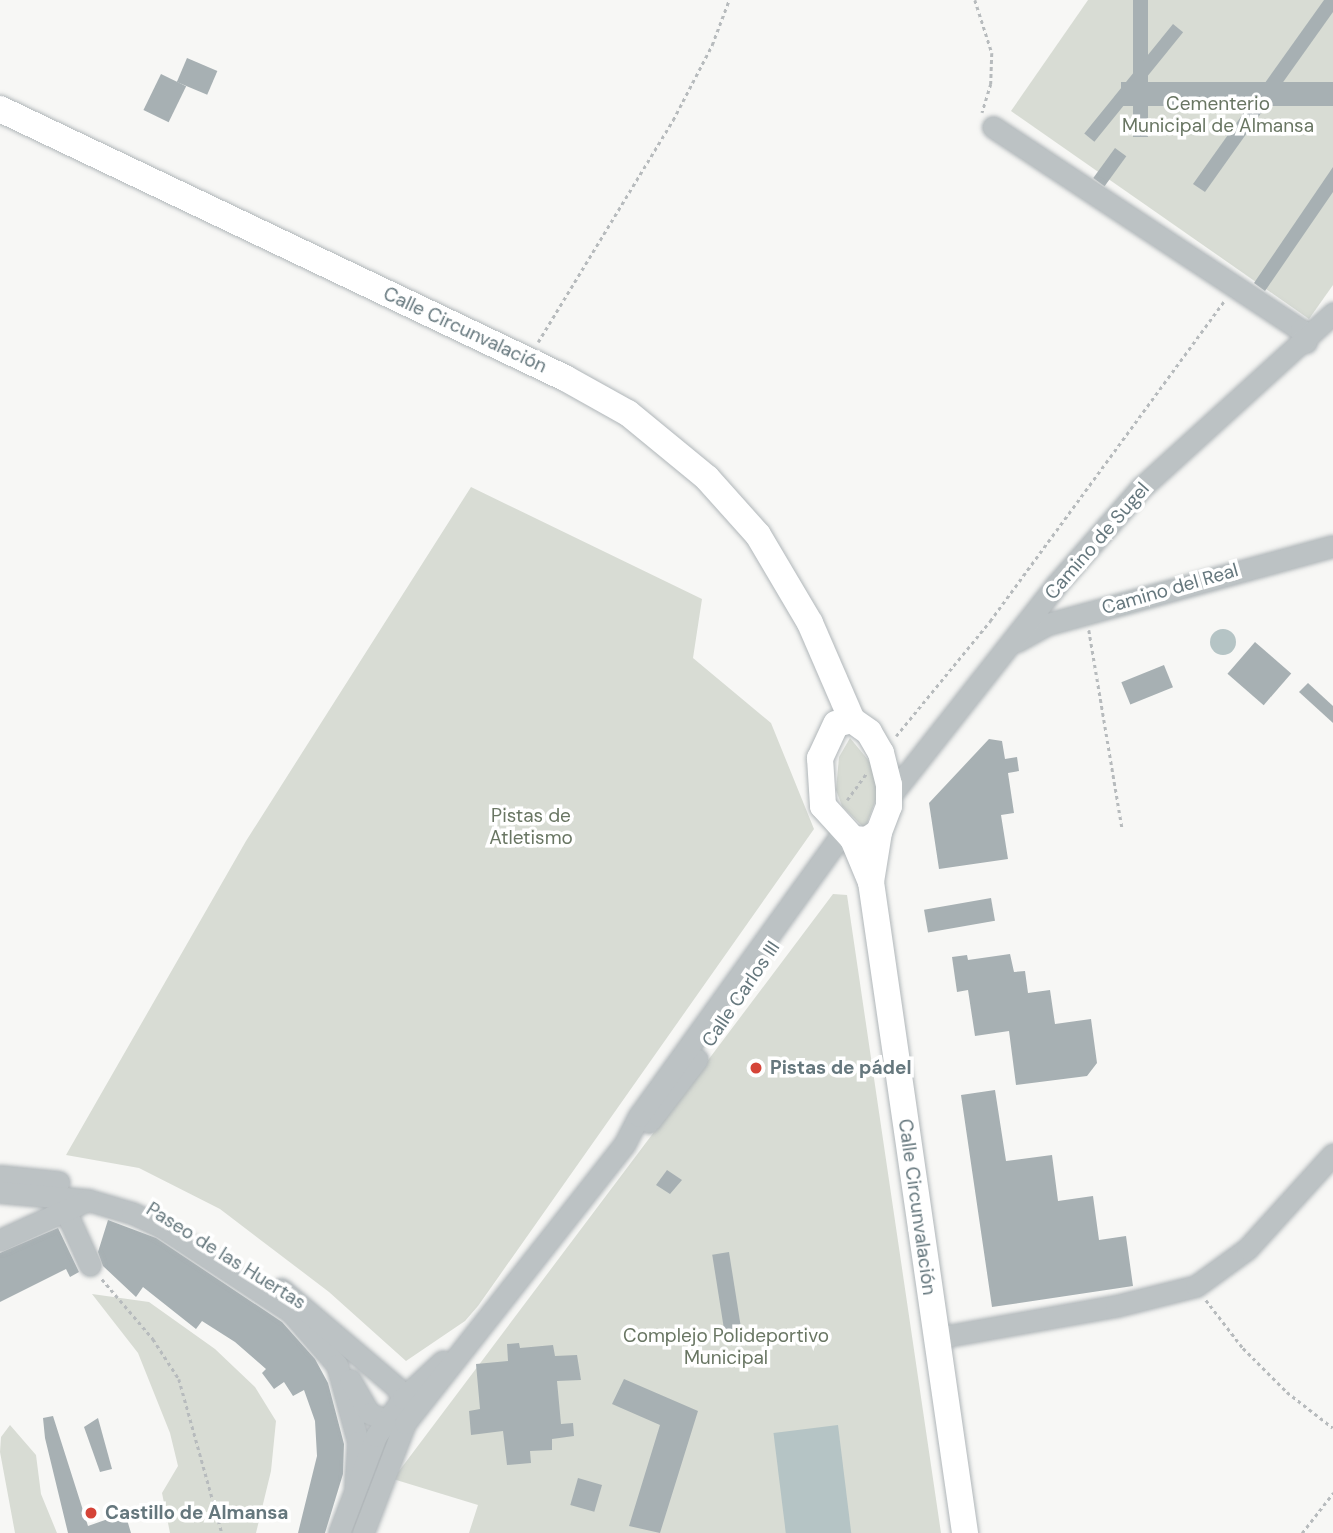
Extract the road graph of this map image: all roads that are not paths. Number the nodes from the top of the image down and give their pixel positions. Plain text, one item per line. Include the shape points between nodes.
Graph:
1 (0, 109) edge
2 (993, 127) road end
3 (1333, 313) edge
4 (1306, 342) junction
5 (1333, 546) edge
6 (1011, 644) junction
7 (844, 722) junction
8 (890, 796) junction
9 (879, 832) junction
10 (848, 836) junction
11 (871, 882) junction
12 (1333, 1154) edge
13 (0, 1176) edge
14 (0, 1192) edge
15 (88, 1200) junction
16 (66, 1212) junction
17 (0, 1240) edge
18 (90, 1265) road end
19 (485, 1327) junction
20 (936, 1338) junction
21 (453, 1352) junction
22 (337, 1366) junction
23 (387, 1378) junction
24 (396, 1414) junction
25 (355, 1487) junction
26 (339, 1533) edge
27 (363, 1533) edge
28 (965, 1533) edge

1 - 7 main road, Calle Circunvalación via 527,360 628,413 716,487 758,535 785,576 831,670
2 - 4 street via 1301,330
3 - 4 street, Camino de Sugel
4 - 6 street, Camino de Sugel via 1141,488
5 - 6 street, Camino del Real via 1048,624
6 - 8 street, Camino de Sugel
7 - 8 main road via 869,732 881,753
7 - 10 main road, Calle Circunvalación via 823,748 818,787 823,806
8 - 9 main road
9 - 10 main road via 867,840
9 - 11 main road
10 - 11 main road, Calle Circunvalación
10 - 19 street, Calle Carlos III
11 - 20 main road, Calle Circunvalación
12 - 20 street via 1247,1249 1196,1286 1116,1306
13 - 23 street, Paseo de las Huertas via 94,1188 161,1212 304,1304
14 - 15 street, Paseo de las Huertas
15 - 16 street
15 - 22 street, Paseo de las Huertas via 162,1227 281,1304
16 - 17 street via 20,1227
16 - 18 street
19 - 21 street, Calle Carlos III
19 - 24 street, Calle Carlos III
20 - 28 main road, Calle Circunvalación
21 - 23 street via 424,1369
21 - 24 street, Calle Carlos III
22 - 24 street, Paseo de las Huertas via 369,1413
22 - 25 street, Paseo de las Huertas via 358,1442
23 - 24 street, Paseo de las Huertas
24 - 25 street
24 - 27 street
25 - 26 street

